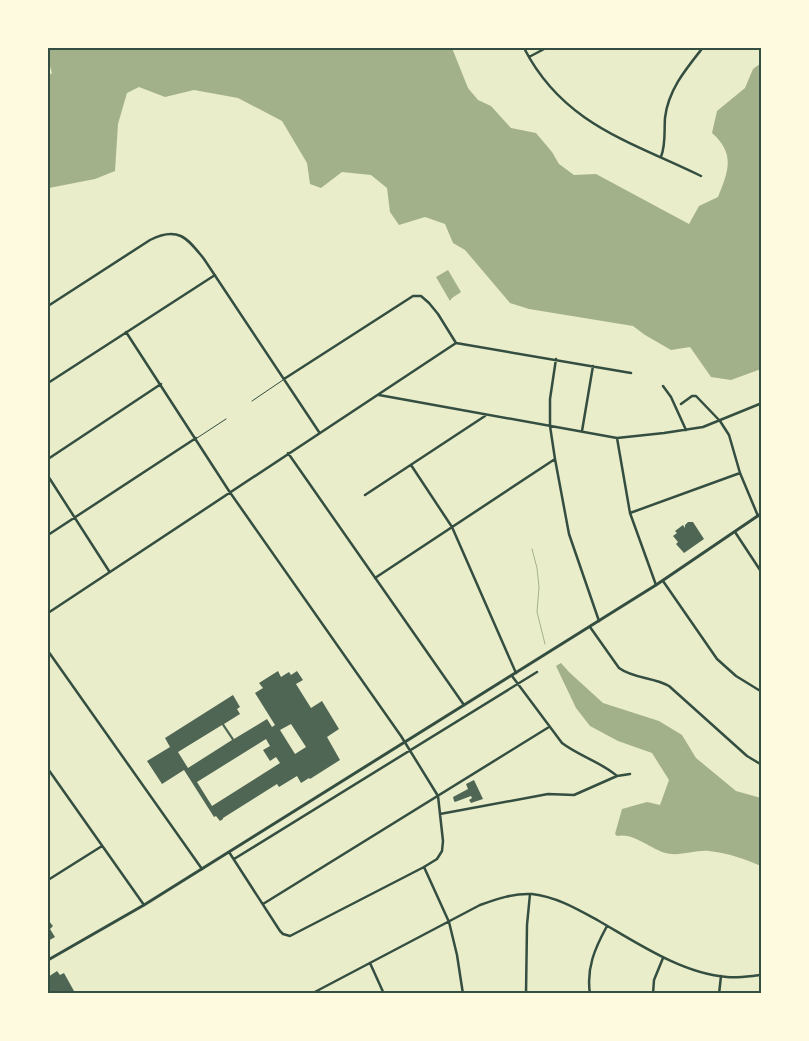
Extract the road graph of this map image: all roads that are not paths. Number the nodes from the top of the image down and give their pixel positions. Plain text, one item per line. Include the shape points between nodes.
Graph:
1 (524, 48) edge
2 (546, 48) edge
3 (701, 50) dead end
4 (529, 57) junction
5 (661, 157) junction
6 (701, 176) dead end
7 (215, 275) junction
8 (48, 306) edge
9 (126, 332) junction
10 (456, 343) junction
11 (556, 360) junction
12 (593, 366) junction
13 (630, 373) dead end
14 (284, 380) junction
15 (48, 384) edge
16 (161, 384) junction
17 (663, 386) dead end
18 (377, 395) junction
19 (252, 401) dead end
20 (762, 403) edge
21 (681, 404) dead end
22 (486, 415) junction
23 (226, 419) dead end
24 (720, 421) junction
25 (550, 426) junction
26 (686, 430) junction
27 (582, 431) junction
28 (319, 432) junction
29 (196, 438) junction
30 (617, 438) junction
31 (288, 452) junction
32 (48, 459) edge
33 (555, 459) junction
34 (411, 465) junction
35 (740, 473) junction
36 (48, 476) edge
37 (229, 491) junction
38 (365, 495) dead end
39 (630, 513) junction
40 (760, 514) edge
41 (74, 517) junction
42 (452, 527) junction
43 (735, 532) junction
44 (48, 535) edge
45 (110, 571) junction
46 (762, 572) edge
47 (375, 578) junction
48 (663, 581) junction
49 (656, 585) junction
50 (48, 613) edge
51 (599, 621) junction
52 (590, 627) junction
53 (48, 651) edge
54 (537, 672) dead end
55 (516, 673) junction
56 (512, 676) junction
57 (518, 684) junction
58 (762, 692) edge
59 (464, 705) junction
60 (549, 726) junction
61 (405, 742) junction
62 (410, 751) junction
63 (762, 765) edge
64 (48, 769) edge
65 (630, 774) dead end
66 (617, 776) junction
67 (438, 796) junction
68 (440, 814) junction
69 (102, 846) junction
70 (230, 852) junction
71 (234, 859) junction
72 (424, 868) junction
73 (202, 869) junction
74 (48, 880) edge
75 (530, 894) junction
76 (144, 905) junction
77 (263, 905) junction
78 (450, 922) junction
79 (606, 926) junction
80 (663, 958) junction
81 (48, 960) edge
82 (370, 964) junction
83 (762, 975) edge
84 (720, 976) junction
85 (312, 993) edge
86 (384, 994) edge
87 (463, 994) edge
88 (526, 994) edge
89 (590, 994) edge
90 (653, 994) edge
91 (719, 994) edge

1 - 4 street
2 - 4 street
3 - 5 street via 669,99
4 - 5 street via 553,91 579,114 602,130
5 - 6 street
7 - 8 street via 185,238 174,233 160,234
7 - 9 street
7 - 14 street
9 - 15 street
9 - 16 street
10 - 11 street
10 - 14 street via 429,303 421,296 413,296
10 - 18 street
11 - 12 street
11 - 25 street
12 - 13 street
12 - 27 street
14 - 19 lane
14 - 28 street
16 - 29 street
16 - 32 street
17 - 26 street
18 - 22 street
18 - 28 street
20 - 24 street
21 - 24 street via 696,396
22 - 25 street
22 - 34 street
23 - 29 lane
24 - 26 street
24 - 35 street via 731,441
25 - 27 street
25 - 33 street
26 - 30 street
27 - 30 street
28 - 31 street
29 - 37 street
29 - 41 street
30 - 39 street
31 - 37 street
31 - 47 street
33 - 42 street
33 - 51 street via 570,534
34 - 38 street
34 - 42 street
35 - 39 street
35 - 40 street
36 - 41 street
37 - 45 street
37 - 61 street
39 - 49 street
40 - 43 main road
41 - 44 street
41 - 45 street
42 - 47 street
42 - 55 street
43 - 46 street
43 - 48 main road
45 - 50 street
47 - 59 street
48 - 49 main road
48 - 58 street via 717,659
49 - 51 main road
51 - 52 main road
52 - 55 main road
52 - 63 street via 620,668 629,674 670,686 747,756
53 - 73 street
54 - 57 street
55 - 56 main road
56 - 57 street
56 - 59 main road
57 - 60 street
57 - 62 street
59 - 61 main road
60 - 66 street via 569,748
60 - 67 street
61 - 62 street
61 - 70 main road
62 - 67 street
62 - 71 street
64 - 69 street
65 - 66 street
66 - 68 street via 574,795 548,794
67 - 68 street
67 - 77 street
68 - 72 street via 442,851
69 - 74 street
69 - 76 street
70 - 71 street
70 - 73 main road
71 - 77 street
72 - 77 street via 290,936 280,931
72 - 78 street
73 - 76 main road
75 - 78 street via 495,900
75 - 79 street via 560,901
75 - 88 street
76 - 81 main road
78 - 82 street
78 - 87 street
79 - 80 street
79 - 89 street via 593,954
80 - 84 street
80 - 90 street via 654,980
82 - 85 street
82 - 86 street
83 - 84 street
84 - 91 street

